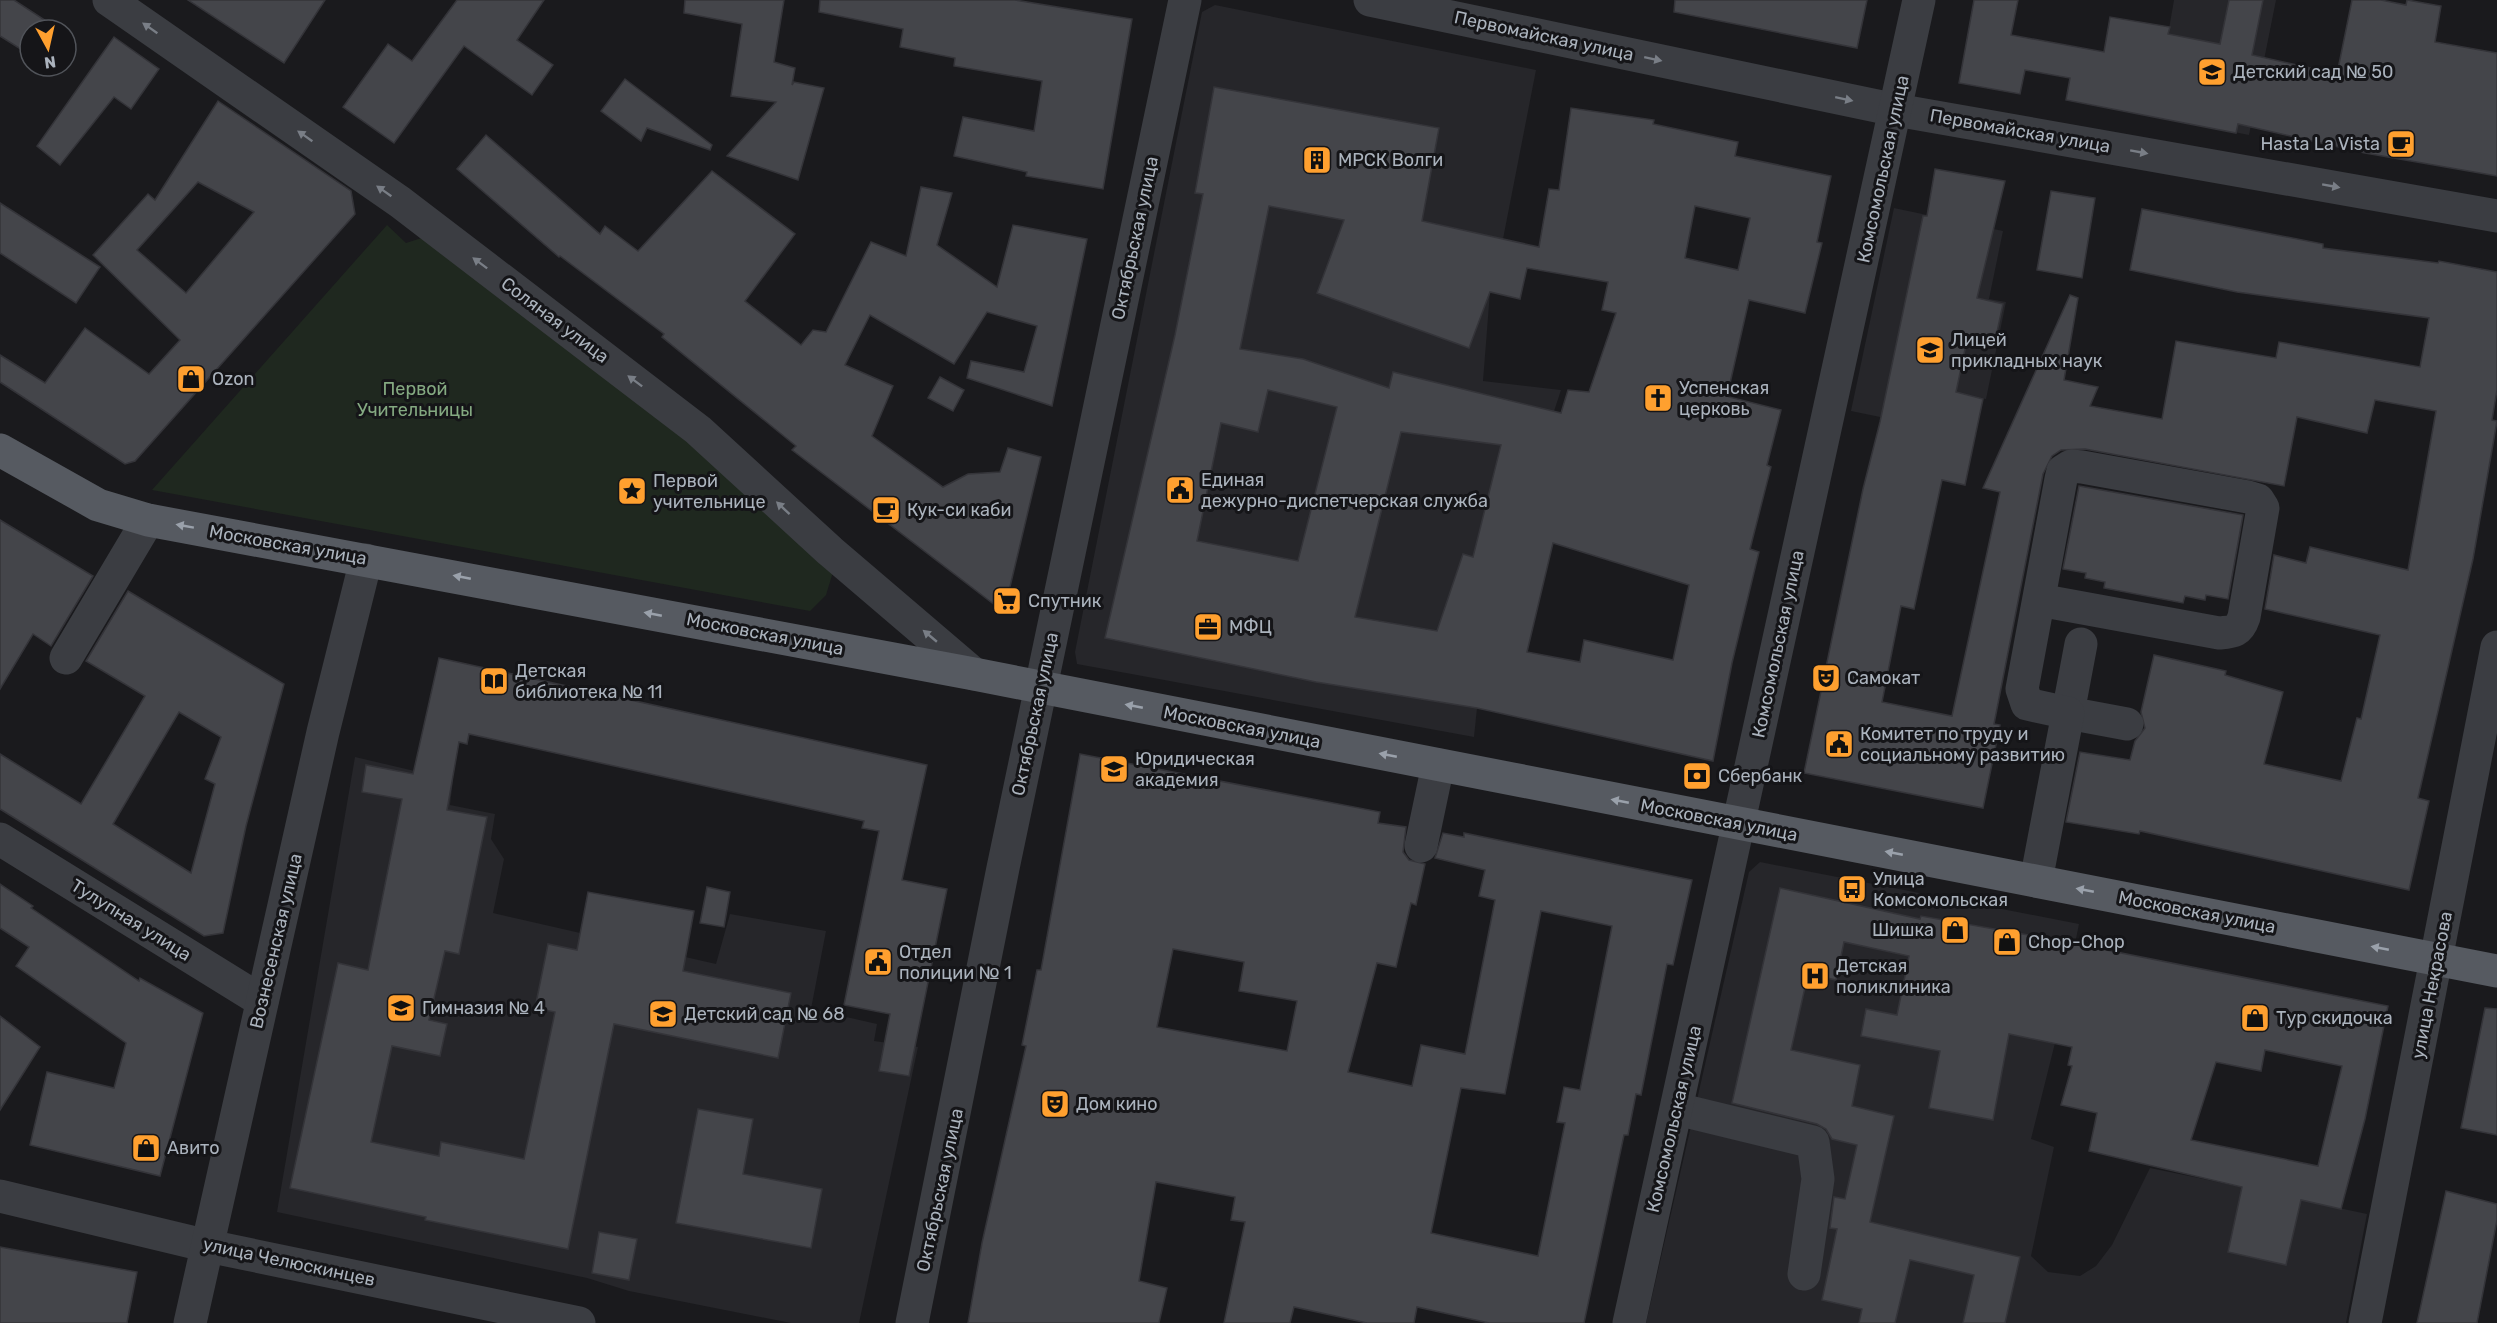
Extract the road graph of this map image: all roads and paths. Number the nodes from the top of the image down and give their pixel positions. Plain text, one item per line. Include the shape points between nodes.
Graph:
1 (109, 0) edge
2 (1185, 0) edge
3 (1370, 0) edge
4 (1919, 0) edge
5 (1896, 110) junction
6 (2497, 216) edge
7 (0, 450) edge
8 (148, 520) junction
9 (366, 560) junction
10 (2039, 600) junction
11 (2081, 644) dead end
12 (66, 658) dead end
13 (2495, 665) edge
14 (974, 674) junction
15 (1041, 687) junction
16 (2068, 713) junction
17 (2127, 724) dead end
18 (1438, 765) junction
19 (1740, 824) junction
20 (0, 839) edge
21 (1421, 846) dead end
22 (2036, 880) junction
23 (2437, 959) junction
24 (2497, 971) edge
25 (262, 1001) junction
26 (1677, 1109) junction
27 (0, 1196) edge
28 (208, 1246) junction
29 (1804, 1274) dead end
30 (190, 1323) edge
31 (579, 1323) edge
32 (912, 1323) edge
33 (1629, 1323) edge
34 (2365, 1323) edge

14 -> 1 street, Соляная улица via 830,551 698,430 400,202
2 - 15 street, Октябрьская улица
3 -> 5 street, Первомайская улица
4 - 5 street, Комсомольская улица
5 -> 6 street, Первомайская улица
5 - 19 street, Комсомольская улица
7 - 8 main road, Московская улица via 98,505
9 -> 8 main road, Московская улица
8 - 12 street
14 -> 9 main road, Московская улица
9 - 25 street, Вознесенская улица
10 - 10 street via 2061,479 2063,471 2071,466 2248,497 2258,500 2263,508 2244,617 2241,627 2233,632 2219,633
10 - 16 street via 2023,698 2034,707
11 - 16 street
13 - 23 street, улица Некрасова
14 - 15 main road, Московская улица
18 -> 15 main road, Московская улица
15 - 32 street, Октябрьская улица
16 - 17 street
16 - 22 street
19 -> 18 main road, Московская улица
18 - 21 street
22 -> 19 main road, Московская улица
19 - 26 street, Комсомольская улица
20 - 25 street, Тулупная улица
23 -> 22 main road, Московская улица
23 - 24 main road, Московская улица
23 - 34 street, улица Некрасова
25 - 28 street, Вознесенская улица
26 - 29 street via 1813,1142 1818,1179
26 - 33 street, Комсомольская улица
27 - 28 street, улица Челюскинцев
28 - 30 street, Вознесенская улица
28 - 31 street, улица Челюскинцев

